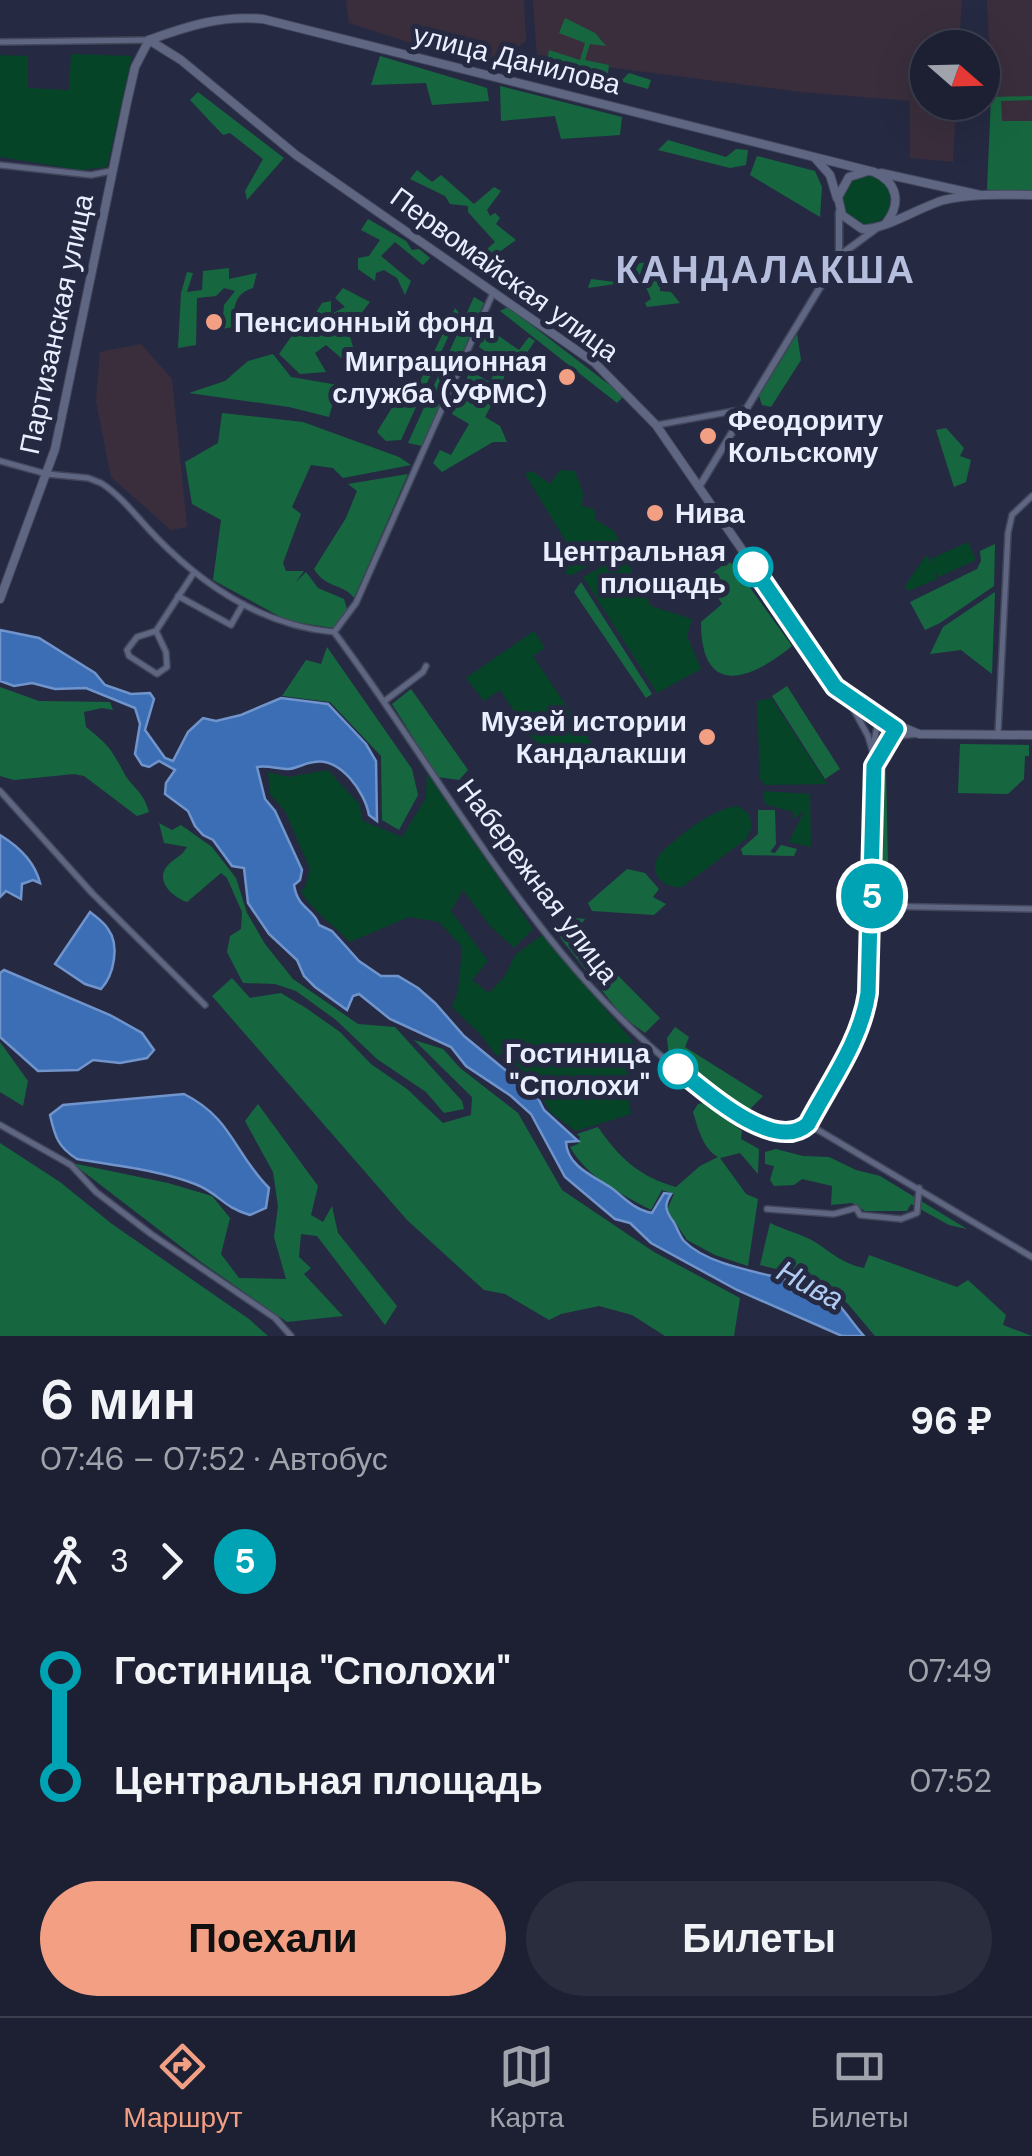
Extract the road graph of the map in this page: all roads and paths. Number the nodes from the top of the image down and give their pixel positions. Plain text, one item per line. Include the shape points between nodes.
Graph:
1 (149, 40) junction
2 (0, 42) edge
3 (812, 155) junction
4 (0, 165) edge
5 (112, 171) junction
6 (874, 172) junction
7 (980, 195) junction
8 (1032, 195) edge
9 (838, 205) junction
10 (882, 225) junction
11 (839, 256) junction
12 (494, 291) junction
13 (748, 409) junction
14 (656, 425) junction
15 (0, 461) edge
16 (48, 474) junction
17 (699, 488) junction
18 (1032, 496) edge
19 (193, 574) junction
20 (178, 596) junction
21 (0, 599) edge
22 (243, 604) junction
23 (156, 632) junction
24 (334, 632) junction
25 (426, 666) dead end
26 (847, 698) junction
27 (386, 700) junction
28 (890, 723) junction
29 (919, 734) junction
30 (998, 735) junction
31 (1032, 735) edge
32 (888, 744) junction
33 (873, 752) junction
34 (875, 760) junction
35 (0, 791) edge
36 (872, 906) junction
37 (1032, 909) edge
38 (205, 1004) dead end
39 (808, 1124) junction
40 (0, 1125) edge
41 (919, 1188) junction
42 (767, 1209) dead end
43 (1032, 1257) edge
44 (291, 1336) edge

1 - 2 street
1 - 3 main road, улица Данилова via 203,21 263,19
1 - 5 main road, Партизанская улица via 136,67
1 - 12 main road, Первомайская улица via 296,155
3 - 6 main road, улица Данилова
3 - 9 main road via 830,175
4 - 5 street, Партизанская улица via 91,175
5 - 16 main road, Партизанская улица
6 - 7 main road, улица Данилова
6 - 9 main road via 845,181
6 - 10 main road via 896,196 893,214
7 - 8 main road
7 - 10 main road via 922,206
9 - 10 main road via 854,226
9 - 11 street
10 - 11 street
11 - 13 street
12 - 14 main road, Первомайская улица via 595,362
12 - 24 street via 356,603
13 - 14 street
13 - 17 street
14 - 17 main road, Первомайская улица
15 - 16 street
16 - 19 street via 88,478 110,489
16 - 21 main road, Партизанская улица
17 - 26 main road, Первомайская улица
18 - 30 street via 1012,515 1008,532
19 - 20 street
19 - 22 street
20 - 22 street via 232,626
20 - 23 street
22 - 24 street via 300,628
23 - 23 street via 168,667 156,674 127,650 137,637
24 - 27 street, Набережная улица
25 - 27 street
26 - 28 main road, Первомайская улица
26 - 33 street, Первомайская улица
27 - 39 street, Набережная улица via 542,930 613,1012 746,1118 782,1135
28 - 29 main road, Первомайская улица
28 - 32 street via 895,734
28 - 33 street via 877,728
29 - 30 main road, Первомайская улица
29 - 32 street, Первомайская улица
30 - 31 main road, Первомайская улица
32 - 34 street
33 - 34 street, Первомайская улица
34 - 36 street, Первомайская улица
35 - 38 street
36 - 37 street
36 - 39 street, Первомайская улица via 865,1012
39 - 41 street
40 - 44 street via 71,1165 96,1192
41 - 42 street via 917,1213 900,1218 860,1215 856,1208 834,1214
41 - 43 street

